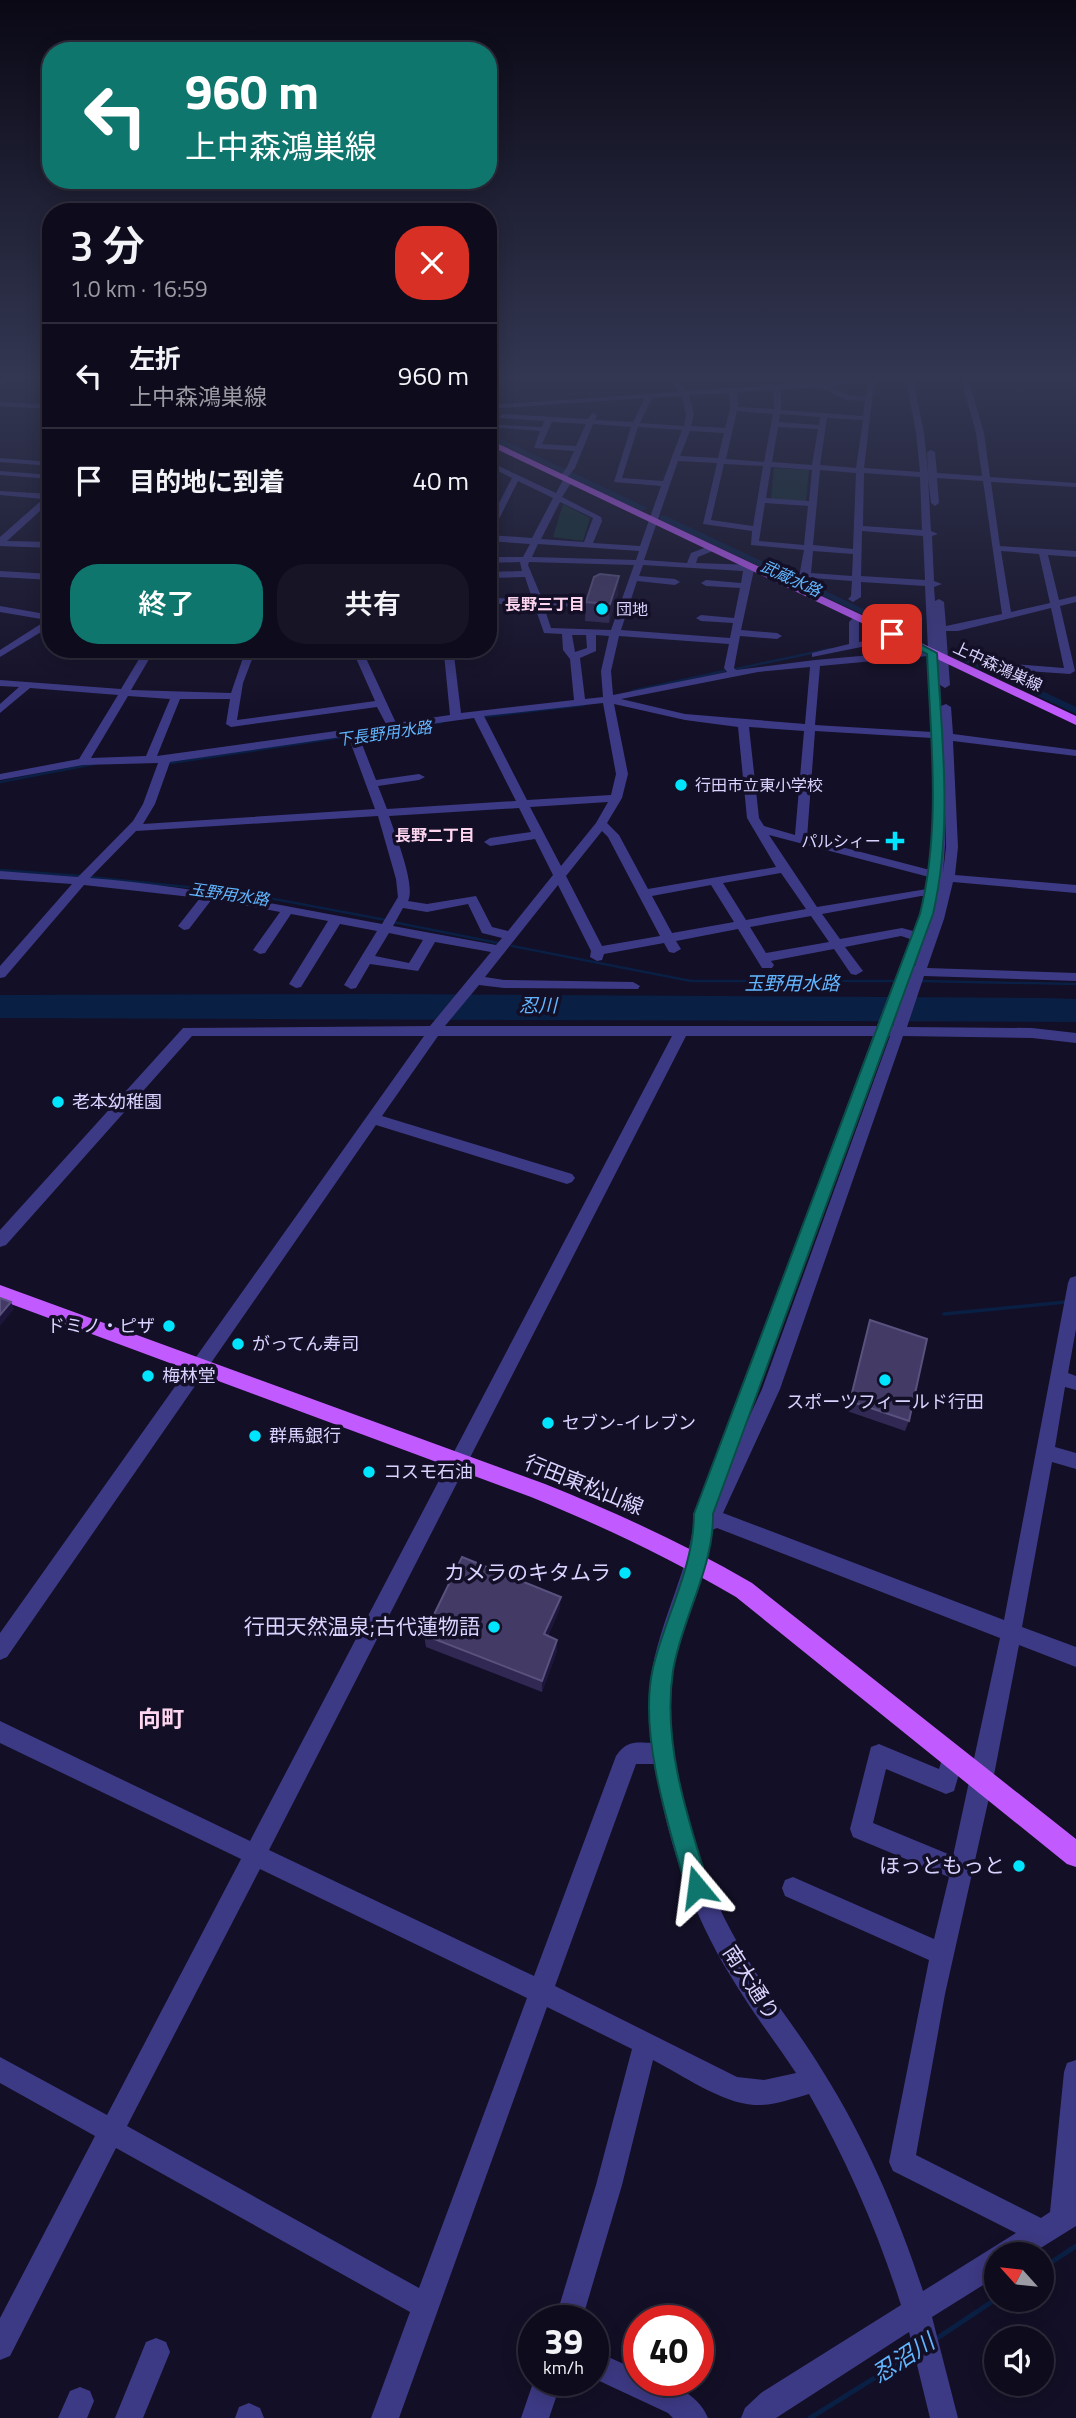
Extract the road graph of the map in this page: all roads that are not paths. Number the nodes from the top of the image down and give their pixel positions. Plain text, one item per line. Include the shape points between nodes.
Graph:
1 (508, 488) edge
2 (538, 488) edge
3 (563, 488) edge
4 (591, 488) edge
5 (664, 488) edge
6 (715, 488) edge
7 (762, 488) edge
8 (814, 488) edge
9 (860, 488) edge
10 (925, 488) edge
11 (934, 488) edge
12 (987, 488) edge
13 (0, 493) edge
14 (42, 496) edge
15 (559, 498) junction
16 (761, 500) junction
17 (812, 504) junction
18 (40, 506) edge
19 (497, 511) edge
20 (652, 520) junction
21 (859, 528) junction
22 (757, 529) junction
23 (930, 534) junction
24 (497, 537) edge
25 (0, 542) edge
26 (537, 542) junction
27 (42, 544) edge
28 (587, 545) junction
29 (712, 548) junction
30 (808, 548) junction
31 (996, 548) junction
32 (643, 550) junction
33 (857, 552) junction
34 (1043, 552) junction
35 (1076, 554) edge
36 (497, 560) edge
37 (528, 560) junction
38 (640, 561) junction
39 (691, 564) junction
40 (750, 568) junction
41 (0, 574) edge
42 (527, 574) junction
43 (497, 575) edge
44 (42, 576) edge
45 (634, 578) junction
46 (857, 578) junction
47 (675, 582) dead end
48 (706, 583) dead end
49 (932, 584) junction
50 (744, 586) junction
51 (853, 598) dead end
52 (497, 601) edge
53 (1073, 601) edge
54 (584, 603) edge
55 (539, 604) junction
56 (1055, 604) junction
57 (0, 608) edge
58 (1007, 615) junction
59 (857, 617) junction
60 (42, 618) edge
61 (701, 618) dead end
62 (738, 621) junction
63 (42, 626) edge
64 (937, 629) junction
65 (567, 632) junction
66 (591, 632) junction
67 (615, 633) junction
68 (777, 636) dead end
69 (735, 637) junction
70 (873, 642) dead end
71 (854, 645) junction
72 (2, 651) edge
73 (938, 656) junction
74 (573, 657) junction
75 (144, 658) edge
76 (248, 658) edge
77 (361, 658) edge
78 (449, 658) edge
79 (815, 663) junction
80 (786, 666) junction
81 (1000, 666) dead end
82 (733, 673) junction
83 (0, 683) edge
84 (28, 685) junction
85 (123, 692) junction
86 (176, 695) junction
87 (235, 696) junction
88 (608, 698) junction
89 (580, 702) junction
90 (381, 703) junction
91 (0, 710) edge
92 (478, 716) junction
93 (456, 717) junction
94 (1076, 721) edge
95 (743, 722) junction
96 (393, 726) junction
97 (810, 728) junction
98 (353, 735) junction
99 (942, 737) junction
100 (1076, 752) edge
101 (165, 759) junction
102 (150, 760) junction
103 (83, 762) junction
104 (419, 777) dead end
105 (0, 778) edge
106 (371, 784) junction
107 (616, 798) junction
108 (522, 804) junction
109 (383, 814) junction
110 (601, 824) junction
111 (134, 828) junction
112 (760, 829) junction
113 (537, 835) junction
114 (801, 840) junction
115 (491, 842) dead end
116 (784, 869) junction
117 (0, 876) edge
118 (558, 877) junction
119 (942, 877) junction
120 (83, 878) junction
121 (715, 881) junction
122 (1076, 888) edge
123 (933, 892) junction
124 (645, 893) junction
125 (209, 895) junction
126 (400, 904) junction
127 (289, 908) junction
128 (814, 912) junction
129 (337, 918) junction
130 (389, 924) junction
131 (741, 925) junction
132 (184, 926) dead end
133 (432, 936) junction
134 (512, 936) junction
135 (918, 937) junction
136 (671, 944) junction
137 (836, 944) junction
138 (260, 950) dead end
139 (500, 950) junction
140 (367, 959) junction
141 (856, 971) dead end
142 (0, 974) edge
143 (1076, 977) edge
144 (909, 981) junction
145 (296, 984) dead end
146 (473, 984) junction
147 (351, 985) dead end
148 (633, 986) dead end
149 (437, 1028) junction
150 (891, 1029) junction
151 (680, 1031) junction
152 (1076, 1038) edge
153 (373, 1119) junction
154 (567, 1178) dead end
155 (0, 1241) edge
156 (1076, 1283) edge
157 (0, 1292) edge
158 (199, 1366) junction
159 (1068, 1381) edge
160 (1045, 1452) junction
161 (1076, 1461) edge
162 (459, 1462) junction
163 (708, 1524) junction
164 (695, 1559) junction
165 (1011, 1634) junction
166 (0, 1650) edge
167 (1076, 1657) edge
168 (0, 1732) edge
169 (664, 1755) junction
170 (953, 1757) junction
171 (982, 1780) junction
172 (254, 1854) junction
173 (1076, 1855) edge
174 (962, 1871) junction
175 (793, 1888) dead end
176 (942, 1954) junction
177 (541, 1994) junction
178 (645, 2044) junction
179 (0, 2068) edge
180 (1076, 2072) edge
181 (815, 2080) junction
182 (113, 2132) junction
183 (1060, 2221) edge
184 (1026, 2242) edge
185 (984, 2269) edge
186 (573, 2305) edge
187 (427, 2307) junction
188 (916, 2312) junction
189 (0, 2346) edge
190 (156, 2352) dead end
191 (609, 2371) edge
192 (543, 2396) edge
193 (129, 2418) edge
194 (385, 2418) edge
195 (535, 2418) edge
196 (694, 2418) edge
197 (755, 2418) edge
198 (944, 2418) edge

1 - 19 street
2 - 15 street
3 - 15 street
4 - 20 main road, 上中森鴻巣線
5 - 20 street
6 - 22 street via 706,522
7 - 16 street
8 - 17 street
9 - 21 street
10 - 23 street, 南大通り
11 - 23 street, 南大通り
12 - 31 street
13 - 14 street
15 - 26 street
15 - 28 street via 597,517
16 - 17 street
16 - 22 street
17 - 30 street
18 - 25 street
20 - 29 main road, 上中森鴻巣線
20 - 32 street
21 - 23 street
21 - 33 street
22 - 30 street via 754,543
23 - 49 street, 南大通り
24 - 26 street
25 - 27 street
26 - 28 street
26 - 37 street
28 - 32 street
29 - 39 street via 694,555
29 - 40 main road, 上中森鴻巣線
30 - 33 street
30 - 46 street via 804,574
31 - 34 street
31 - 58 street
32 - 38 street
33 - 46 street
34 - 35 street
34 - 56 street
36 - 37 street
37 - 38 street
37 - 42 street via 523,565
38 - 39 street
38 - 45 street
39 - 40 street
40 - 50 street
40 - 59 main road, 上中森鴻巣線
41 - 44 street
42 - 43 street
42 - 55 street
45 - 47 street
45 - 67 street
46 - 49 street
46 - 51 street
48 - 50 street
49 - 64 street, 南大通り
50 - 62 street
52 - 55 street
53 - 56 street
54 - 55 street
55 - 65 street via 547,631
56 - 58 street
56 - 81 street via 1070,671
57 - 60 street
58 - 64 street
59 - 71 street
59 - 73 main road, 上中森鴻巣線
61 - 62 street
62 - 69 street
63 - 72 street
64 - 73 street, 南大通り
65 - 66 street
65 - 74 street
66 - 67 street
66 - 74 street via 592,649
67 - 69 street
67 - 88 street via 606,671
68 - 69 street
69 - 82 street via 729,668
70 - 71 street
71 - 80 street via 790,660
73 - 79 street
73 - 94 main road, 上中森鴻巣線
73 - 99 street, 南大通り
74 - 89 street
75 - 85 street
76 - 87 street
77 - 90 street
78 - 93 street
79 - 80 street
79 - 97 street
80 - 82 street
82 - 88 street
83 - 84 street
84 - 85 street
84 - 91 street
85 - 86 street
85 - 103 street
86 - 87 street
86 - 102 street
87 - 90 street via 231,724
88 - 89 street
88 - 95 street via 640,709
88 - 107 street via 622,774
89 - 92 street
90 - 96 street
92 - 93 street
92 - 108 street
93 - 96 street
95 - 97 street
95 - 112 street via 753,818
96 - 98 street
97 - 99 street
97 - 114 street
98 - 101 street
98 - 106 street
99 - 100 street
99 - 119 street, 南大通り
101 - 102 street
101 - 111 street via 149,804
102 - 103 street
103 - 105 street
104 - 106 street
106 - 109 street
107 - 108 street
107 - 110 street
108 - 109 street
108 - 113 street
109 - 111 street
109 - 126 street via 402,879
110 - 118 street
110 - 124 street
111 - 120 street
112 - 114 street
112 - 116 street
113 - 115 street
113 - 118 street
114 - 119 street
116 - 121 street
116 - 128 street
117 - 120 street
118 - 134 street
118 - 136 street via 598,954
119 - 122 street
119 - 123 street, 南大通り
119 - 144 street, 南大通り via 938,919
120 - 125 street
120 - 142 street
121 - 124 street
121 - 131 street
123 - 128 street
123 - 135 street, 南大通り
124 - 136 street
125 - 127 street
125 - 132 street
126 - 130 street
126 - 134 street via 427,908 472,899 487,930
127 - 129 street
127 - 138 street
128 - 131 street
128 - 137 street
129 - 130 street
129 - 145 street
130 - 133 street
130 - 140 street
131 - 136 street
131 - 137 street via 766,962
133 - 139 street
133 - 140 street via 412,968
134 - 139 street
135 - 137 street via 902,932
135 - 144 street, 南大通り
137 - 141 street
139 - 146 street
140 - 147 street
143 - 144 street
144 - 150 street, 南大通り
146 - 148 street
146 - 149 street
149 - 151 street
149 - 153 street
149 - 155 street via 188,1031
150 - 151 street
150 - 152 street
150 - 163 street, 南大通り via 771,1389
151 - 162 street
153 - 154 street
153 - 158 street
156 - 159 street
157 - 158 main road, 行田東松山線
158 - 162 main road, 行田東松山線
158 - 166 street
159 - 160 street
160 - 161 street
160 - 165 street
162 - 164 main road, 行田東松山線
162 - 172 street
163 - 164 street, 南大通り
163 - 165 street
164 - 169 street, 南大通り via 663,1670 660,1720
164 - 170 main road, 行田東松山線 via 744,1590
165 - 167 street
165 - 171 street
168 - 172 street
169 - 177 street via 631,1753 624,1764
169 - 181 street, 南大通り via 697,1887 729,1952
170 - 171 main road, 行田東松山線
170 - 174 street via 946,1783 878,1755 861,1829
171 - 173 main road, 行田東松山線
171 - 174 street
172 - 177 street
172 - 182 street
174 - 176 street
175 - 176 street
176 - 183 street via 902,2162
177 - 178 street
177 - 187 street
178 - 181 street via 750,2094
178 - 186 street
179 - 182 street
180 - 183 street
181 - 188 street, 南大通り via 861,2171
182 - 187 street
182 - 189 street
183 - 184 street
185 - 188 street
187 - 194 street
188 - 197 street via 771,2403
188 - 198 street, 南大通り
190 - 193 street
191 - 196 street via 678,2403
192 - 195 street

